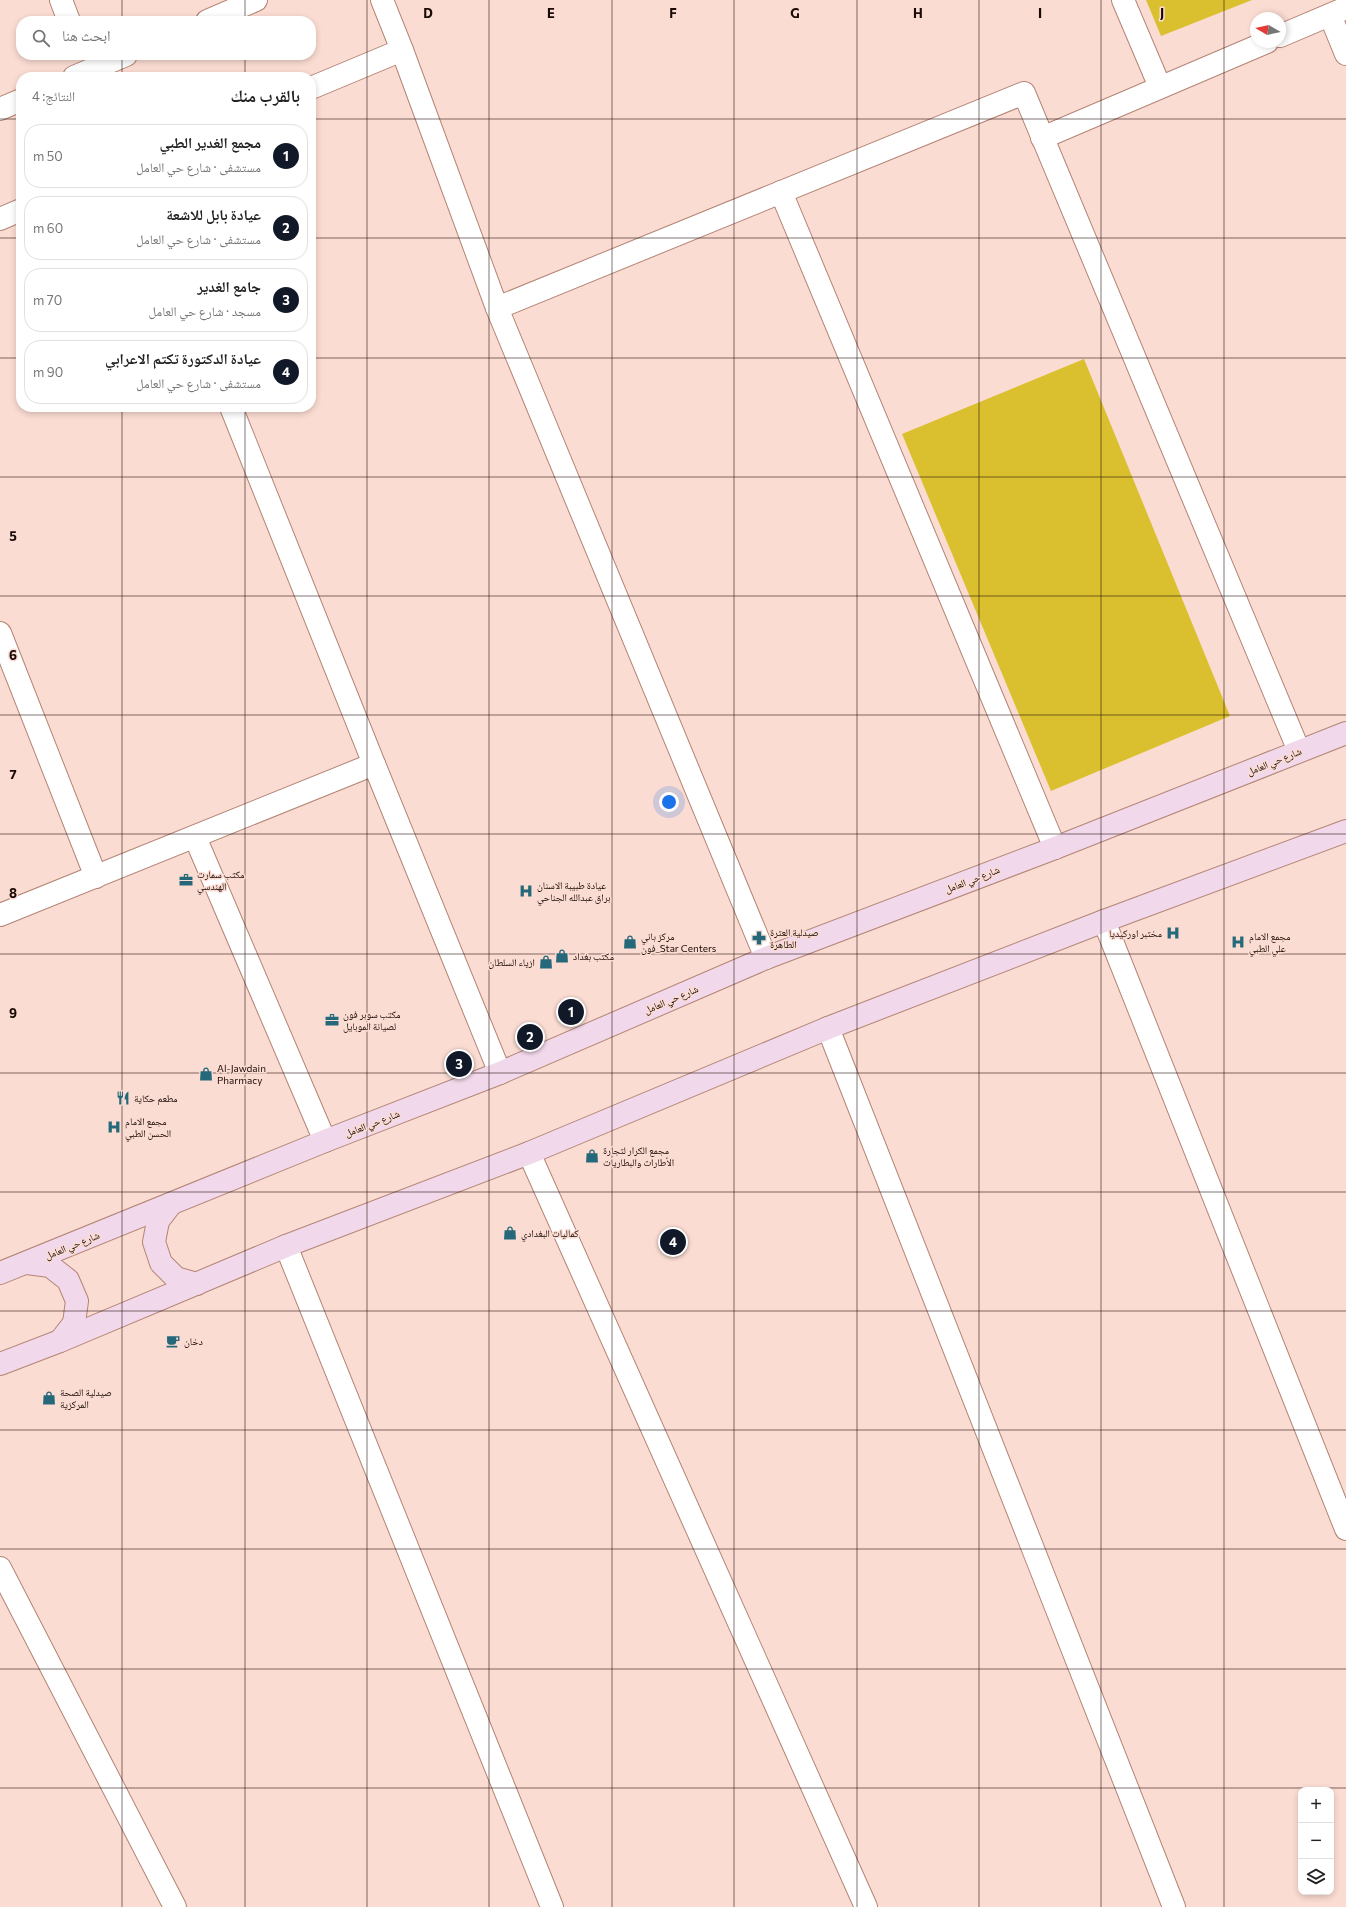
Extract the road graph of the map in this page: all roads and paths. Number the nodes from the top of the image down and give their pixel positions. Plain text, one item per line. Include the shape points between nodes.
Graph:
1 (61, 0) edge
2 (256, 0) edge
3 (382, 0) edge
4 (1123, 0) edge
5 (1338, 12) edge
6 (67, 16) edge
7 (219, 16) edge
8 (1286, 34) edge
9 (1252, 48) edge
10 (402, 50) junction
11 (1346, 54) edge
12 (108, 60) edge
13 (83, 67) edge
14 (316, 86) edge
15 (1160, 87) junction
16 (16, 102) edge
17 (0, 109) edge
18 (1042, 138) junction
19 (781, 192) junction
20 (16, 212) edge
21 (0, 219) edge
22 (497, 308) junction
23 (233, 412) edge
24 (0, 633) edge
25 (1346, 733) edge
26 (1299, 751) junction
27 (374, 764) junction
28 (1346, 831) edge
29 (195, 836) junction
30 (1055, 848) junction
31 (96, 877) junction
32 (0, 915) edge
33 (1104, 921) junction
34 (766, 958) junction
35 (828, 1028) junction
36 (500, 1073) junction
37 (325, 1141) junction
38 (529, 1153) junction
39 (171, 1204) junction
40 (286, 1246) junction
41 (27, 1263) junction
42 (0, 1273) edge
43 (197, 1284) junction
44 (60, 1341) junction
45 (0, 1364) edge
46 (1346, 1529) edge
47 (0, 1568) edge
48 (175, 1907) edge
49 (552, 1907) edge
50 (866, 1907) edge
51 (1174, 1907) edge

1 - 6 street
2 - 7 street
3 - 10 street
4 - 15 street
5 - 8 street
5 - 11 street
9 - 15 street
10 - 14 street
10 - 22 street
12 - 13 street
15 - 18 street
16 - 17 street
18 - 19 street via 1024,93
18 - 26 street
19 - 22 street
19 - 30 street
20 - 21 street
22 - 34 street
23 - 27 street
24 - 31 street
25 - 26 main road, شارع حي العامل
26 - 30 main road, شارع حي العامل
27 - 29 street
27 - 36 street
28 - 33 main road
29 - 31 street
29 - 37 street
30 - 34 main road, شارع حي العامل
31 - 32 street
33 - 35 main road
33 - 46 street
34 - 36 main road, شارع حي العامل
35 - 38 main road
35 - 51 street
36 - 37 main road, شارع حي العامل
37 - 39 main road, شارع حي العامل
38 - 40 main road
38 - 50 street
39 - 41 main road, شارع حي العامل
39 - 43 main road via 158,1221 154,1242 161,1263 176,1278
40 - 43 main road
40 - 49 street
41 - 42 main road, شارع حي العامل
41 - 44 main road via 50,1266 68,1280 77,1301 74,1323
43 - 44 main road
44 - 45 main road
47 - 48 street

